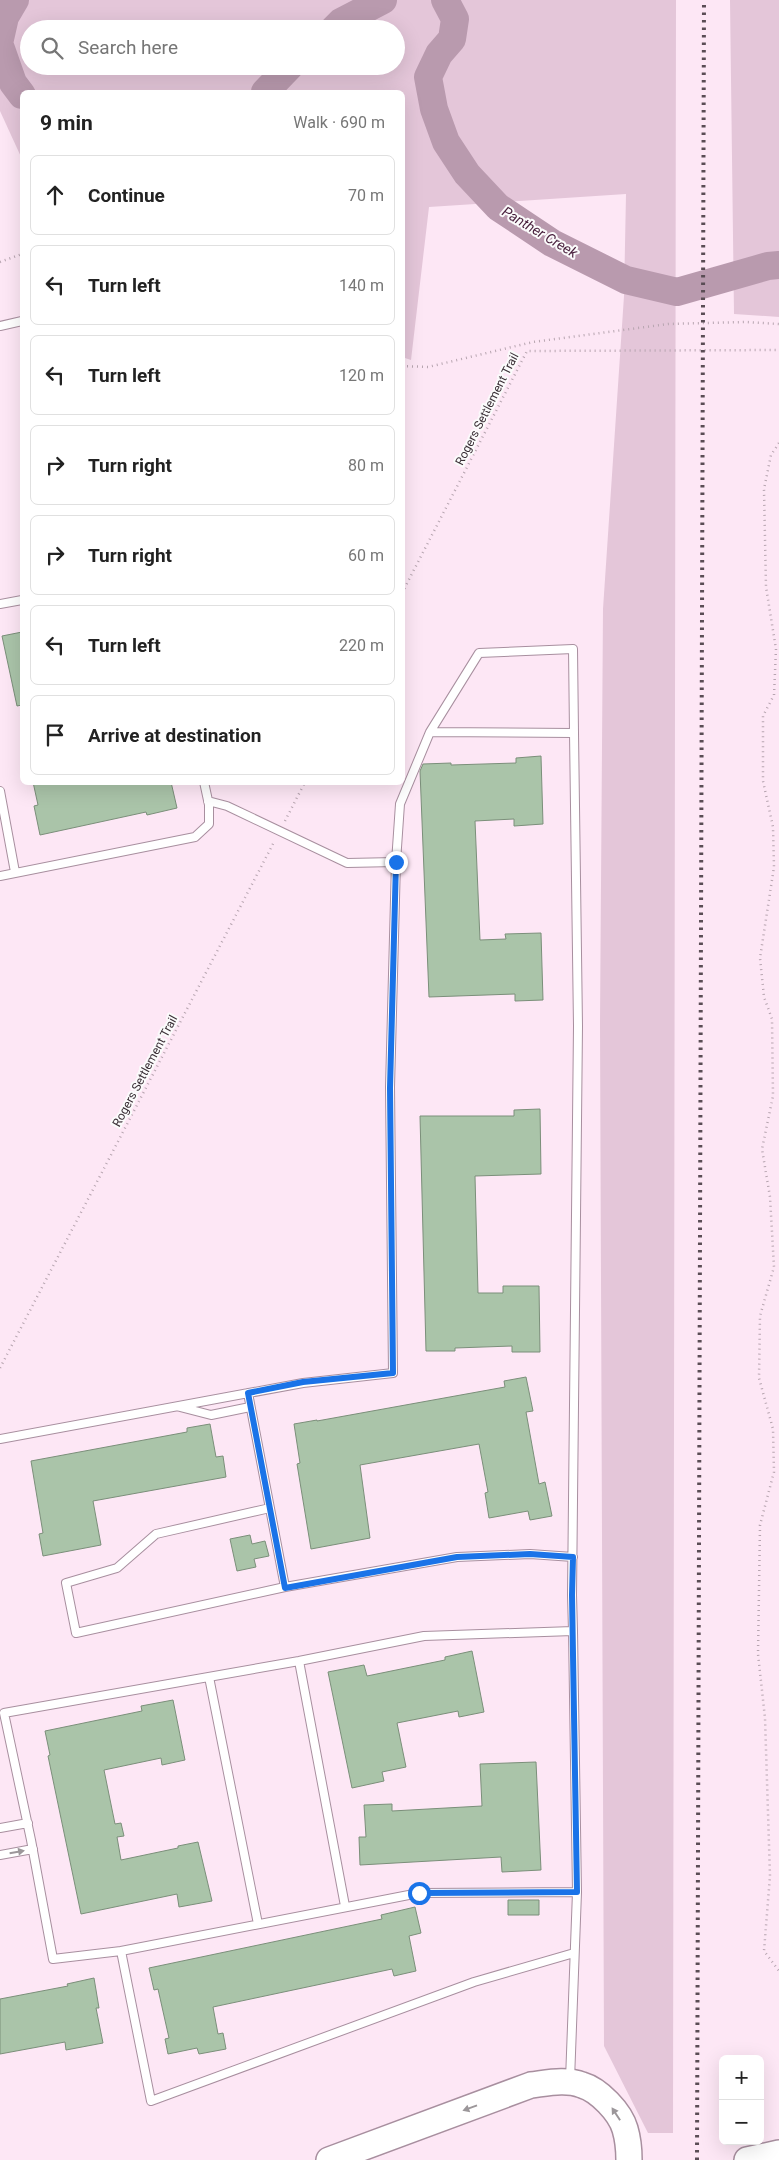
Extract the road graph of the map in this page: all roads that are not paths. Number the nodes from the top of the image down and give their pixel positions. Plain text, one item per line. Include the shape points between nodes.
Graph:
1 (20, 321) edge
2 (0, 326) edge
3 (20, 600) edge
4 (0, 604) edge
5 (430, 732) junction
6 (574, 733) junction
7 (205, 785) edge
8 (0, 791) edge
9 (208, 801) junction
10 (396, 862) junction
11 (16, 872) junction
12 (0, 876) edge
13 (248, 1393) junction
14 (178, 1406) junction
15 (250, 1407) junction
16 (0, 1439) edge
17 (270, 1508) junction
18 (573, 1557) junction
19 (285, 1588) junction
20 (574, 1631) junction
21 (299, 1661) junction
22 (209, 1677) junction
23 (28, 1823) junction
24 (0, 1828) edge
25 (33, 1849) junction
26 (0, 1855) edge
27 (577, 1892) junction
28 (345, 1906) junction
29 (258, 1924) junction
30 (121, 1951) junction
31 (574, 1953) junction
32 (570, 2082) junction
33 (779, 2153) edge
34 (329, 2160) edge
35 (630, 2160) edge
36 (746, 2160) edge

1 - 2 lane
3 - 4 lane
5 - 6 lane
5 - 6 lane via 479,653 573,649
5 - 10 lane via 400,804
6 - 18 lane via 578,1045
7 - 9 lane
8 - 11 lane
9 - 10 lane via 227,806 347,863
9 - 11 lane via 209,824 195,837
10 - 13 lane via 390,1088 393,1373 303,1382
11 - 12 lane
13 - 14 lane
13 - 15 lane
14 - 15 lane via 211,1415
14 - 16 lane
15 - 17 lane
17 - 19 lane
17 - 19 lane via 156,1534 117,1568 66,1583 76,1633
18 - 19 lane via 530,1554 457,1557
18 - 20 lane
20 - 21 lane via 424,1636
20 - 27 lane
21 - 22 lane
21 - 28 lane
22 - 23 lane via 4,1713
22 - 29 lane
23 - 24 lane
23 - 25 lane
26 -> 25 lane
25 - 30 lane via 53,1959
27 - 28 lane via 419,1893
27 - 31 lane
28 - 29 lane
29 - 30 lane
30 - 31 lane via 150,2101 474,1982
31 - 32 lane
32 -> 34 main road via 531,2085
35 -> 32 main road via 624,2127 612,2108 584,2085
33 - 36 main road

